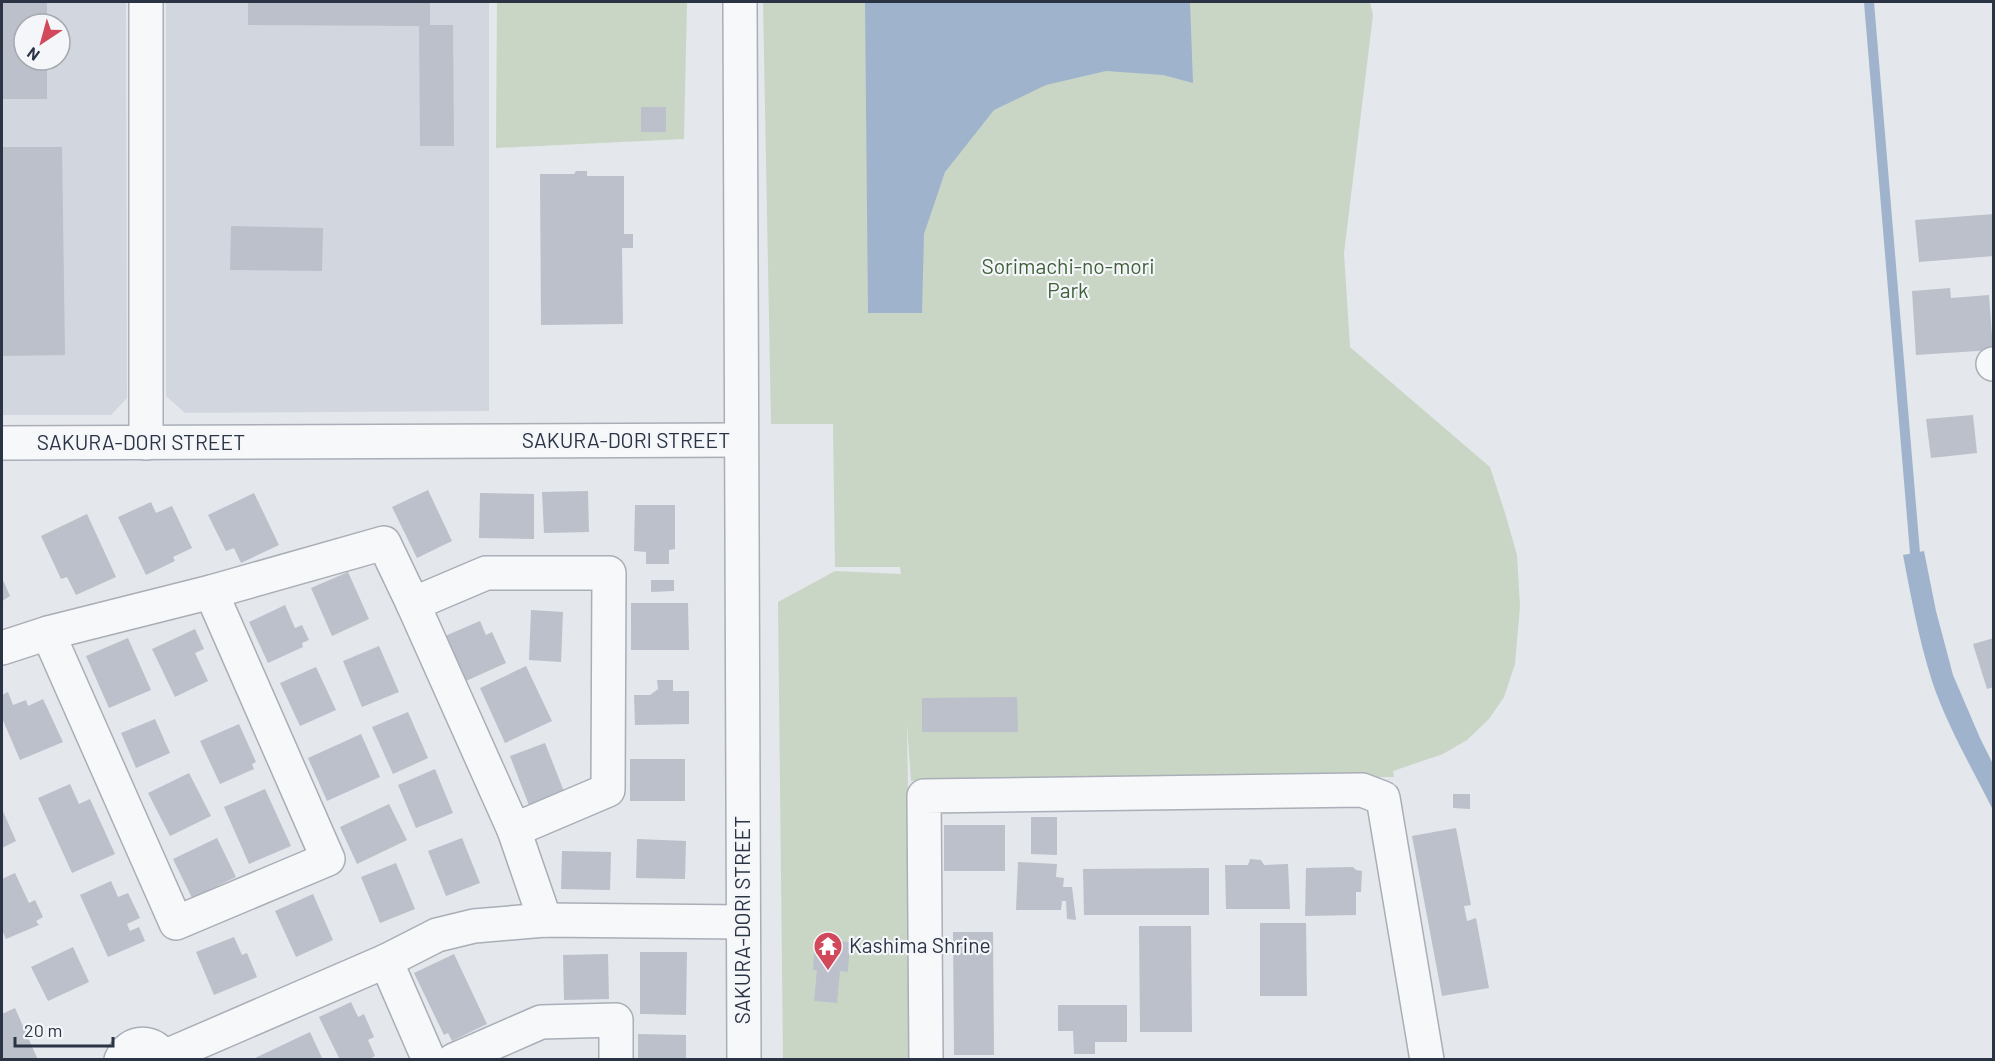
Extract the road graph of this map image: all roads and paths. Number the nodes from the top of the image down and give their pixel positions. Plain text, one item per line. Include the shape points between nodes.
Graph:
1 (146, 2) edge
2 (740, 2) edge
3 (740, 440) junction
4 (2, 443) edge
5 (146, 443) junction
6 (211, 592) junction
7 (413, 604) junction
8 (48, 633) junction
9 (2, 648) edge
10 (514, 830) junction
11 (545, 920) junction
12 (743, 922) junction
13 (386, 961) junction
14 (165, 1058) edge
15 (121, 1059) edge
16 (429, 1059) edge
17 (454, 1059) edge
18 (616, 1059) edge
19 (744, 1059) edge
20 (926, 1059) edge
21 (1427, 1059) edge

1 - 5 street
2 - 3 street
3 - 5 street, SAKURA-DORI STREET
3 - 12 street, SAKURA-DORI STREET
4 - 5 street, SAKURA-DORI STREET
6 - 7 street via 384,543
6 - 8 street
6 - 8 street via 328,859 176,923
7 - 10 street
7 - 10 street via 486,573 609,573 608,790
8 - 9 street
10 - 11 street
11 - 12 street
11 - 13 street via 474,926 437,935
12 - 19 street, SAKURA-DORI STREET
13 - 14 street
13 - 16 street
14 - 15 street via 153,1046 137,1044 124,1052
17 - 18 street via 541,1022 616,1020
20 - 21 street via 924,796 1362,790 1383,798

